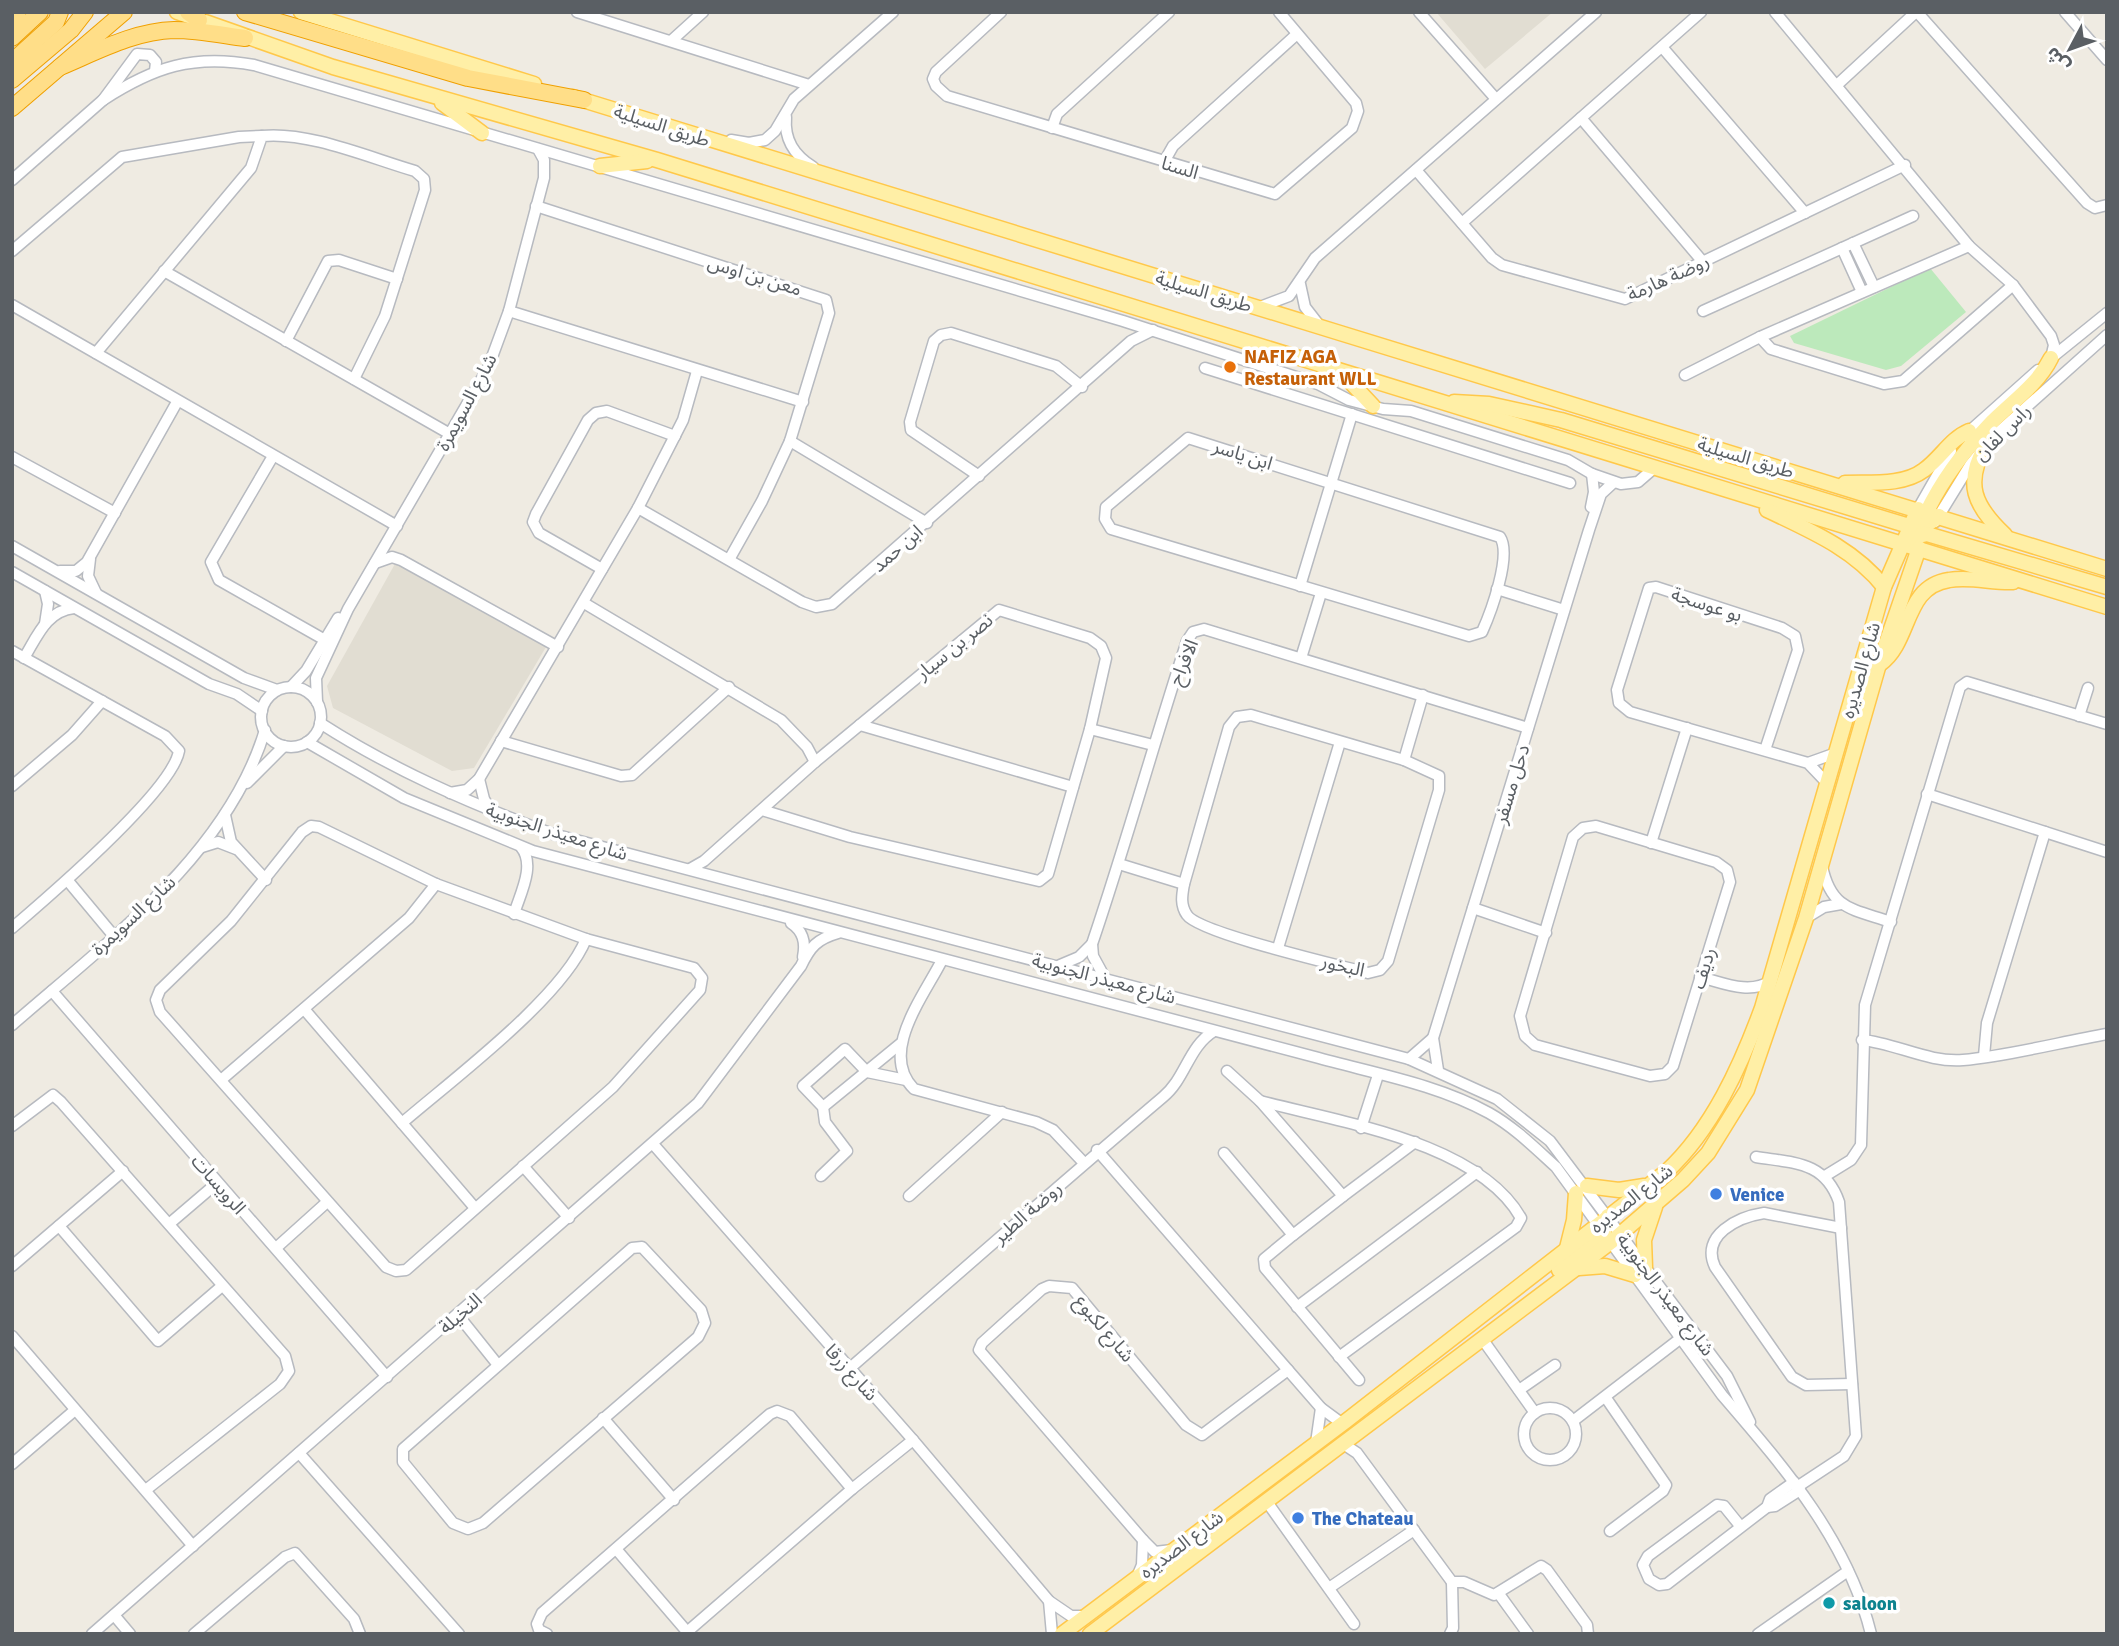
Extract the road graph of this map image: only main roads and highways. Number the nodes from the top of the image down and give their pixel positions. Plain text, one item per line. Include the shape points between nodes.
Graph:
1 (18, 12) edge
2 (40, 12) edge
3 (60, 12) edge
4 (85, 12) edge
5 (124, 12) edge
6 (177, 12) edge
7 (245, 12) edge
8 (301, 12) edge
9 (193, 16) edge
10 (12, 24) edge
11 (12, 38) edge
12 (246, 38) junction
13 (12, 62) edge
14 (60, 67) junction
15 (12, 80) edge
16 (436, 98) junction
17 (584, 100) junction
18 (12, 108) edge
19 (482, 133) road end
20 (657, 160) junction
21 (600, 166) road end
22 (2052, 358) road end
23 (1342, 373) junction
24 (1439, 402) junction
25 (1373, 406) road end
26 (1969, 431) road end
27 (1986, 444) road end
28 (1832, 484) junction
29 (1726, 490) junction
30 (1928, 512) junction
31 (1918, 534) junction
32 (2008, 538) junction
33 (1901, 543) junction
34 (2107, 569) edge
35 (2024, 581) junction
36 (2107, 586) edge
37 (1884, 587) junction
38 (2107, 607) edge
39 (1879, 664) junction
40 (1666, 1172) junction
41 (1652, 1183) junction
42 (1659, 1200) junction
43 (1609, 1229) junction
44 (1567, 1248) junction
45 (1577, 1268) junction
46 (1534, 1301) junction
47 (1062, 1634) edge
48 (1090, 1634) edge

1 - 10 highway
2 - 11 highway
3 - 13 highway via 56,22
4 - 15 highway via 71,30
5 - 14 highway
6 - 9 main road, طريق السيلية
7 - 17 highway via 468,78
8 - 17 main road, طريق السيلية
9 - 12 main road, طريق السيلية
12 - 14 highway via 175,30 149,33
12 - 16 main road, طريق السيلية
14 - 18 highway
16 - 19 main road
16 - 20 main road, طريق السيلية
17 - 28 main road, طريق السيلية
20 - 21 main road
20 - 23 main road, طريق السيلية
22 - 30 main road via 2036,381 1971,445
23 - 24 main road, طريق السيلية
23 - 25 main road
24 - 29 main road, طريق السيلية
24 - 31 main road via 1489,404 1537,413
26 - 28 main road via 1912,477
27 - 32 main road via 1975,471 1976,499
28 - 30 main road, طريق السيلية
29 - 33 main road, طريق السيلية
29 - 37 main road via 1831,541
30 - 31 main road
30 - 32 main road, طريق السيلية
31 - 33 main road, شارع الصديره
31 - 35 main road
31 - 36 main road
31 - 39 main road, شارع الصديره
32 - 34 main road, طريق السيلية
33 - 37 main road, شارع الصديره
35 - 38 main road
35 - 39 main road via 1956,579 1929,588 1910,610 1898,646
37 - 40 main road, شارع الصديره via 1762,1009 1715,1107 1687,1151
39 - 42 main road, شارع الصديره via 1806,918 1757,1068 1708,1153
40 - 41 main road, شارع الصديره
40 - 43 main road via 1654,1192
41 - 43 main road, شارع الصديره
41 - 44 main road via 1619,1190 1581,1190
42 - 43 main road, شارع الصديره
42 - 45 main road via 1646,1229 1640,1271
43 - 44 main road, شارع الصديره
43 - 45 main road, شارع الصديره
43 - 46 main road via 1545,1282
44 - 47 main road, شارع الصديره
45 - 46 main road, شارع الصديره
46 - 48 main road, شارع الصديره via 1352,1445 1267,1502

